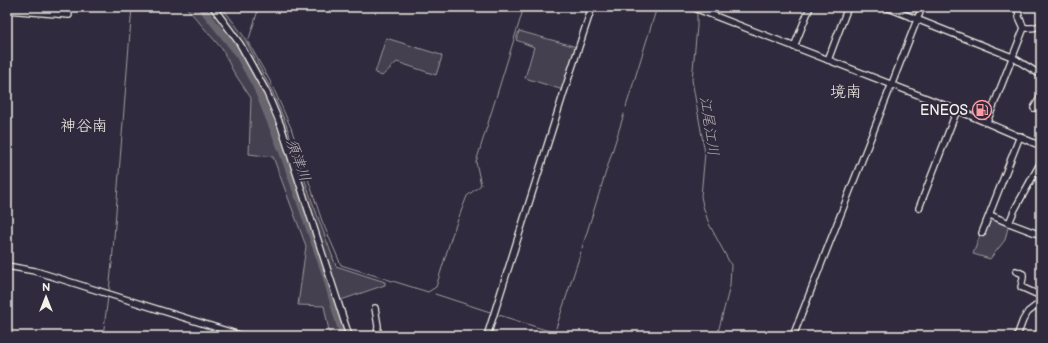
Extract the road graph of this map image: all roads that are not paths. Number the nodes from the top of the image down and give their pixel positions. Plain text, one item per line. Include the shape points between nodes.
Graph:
1 (213, 7) edge
2 (592, 7) edge
3 (810, 7) edge
4 (848, 7) edge
5 (886, 7) edge
6 (922, 7) edge
7 (1017, 7) edge
8 (693, 8) edge
9 (7, 10) edge
10 (703, 10) edge
11 (69, 15) dead end
12 (918, 19) junction
13 (1041, 24) edge
14 (1024, 28) junction
15 (794, 48) junction
16 (1012, 56) junction
17 (828, 60) junction
18 (1041, 75) edge
19 (892, 85) junction
20 (1041, 96) edge
21 (1034, 108) dead end
22 (956, 110) junction
23 (987, 122) junction
24 (1020, 136) junction
25 (1041, 146) edge
26 (1041, 162) edge
27 (919, 208) dead end
28 (990, 215) junction
29 (1009, 223) junction
30 (982, 233) dead end
31 (1041, 235) edge
32 (7, 266) edge
33 (1016, 271) dead end
34 (1041, 296) edge
35 (1041, 302) edge
36 (375, 308) dead end
37 (243, 336) edge
38 (349, 336) edge
39 (377, 336) edge
40 (487, 336) edge
41 (793, 336) edge
42 (1017, 336) edge

1 - 38 street via 240,44 267,93 281,126
2 - 40 street
3 - 15 street
4 - 17 street
5 - 12 street
6 - 12 street
7 - 14 street
8 - 10 street
9 - 11 street
10 - 15 street
12 - 16 street
12 - 19 street
13 - 14 street via 1034,28
14 - 16 street
15 - 17 street
16 - 18 street
16 - 23 street
17 - 19 street
19 - 22 street
19 - 41 street
20 - 21 street
22 - 23 street
22 - 27 street
23 - 24 street
24 - 25 street
24 - 28 street
26 - 29 street
28 - 29 street
28 - 30 street
29 - 31 street
32 - 37 street via 35,271
33 - 34 street via 1023,274 1021,286
35 - 42 street via 1028,312
36 - 39 street

